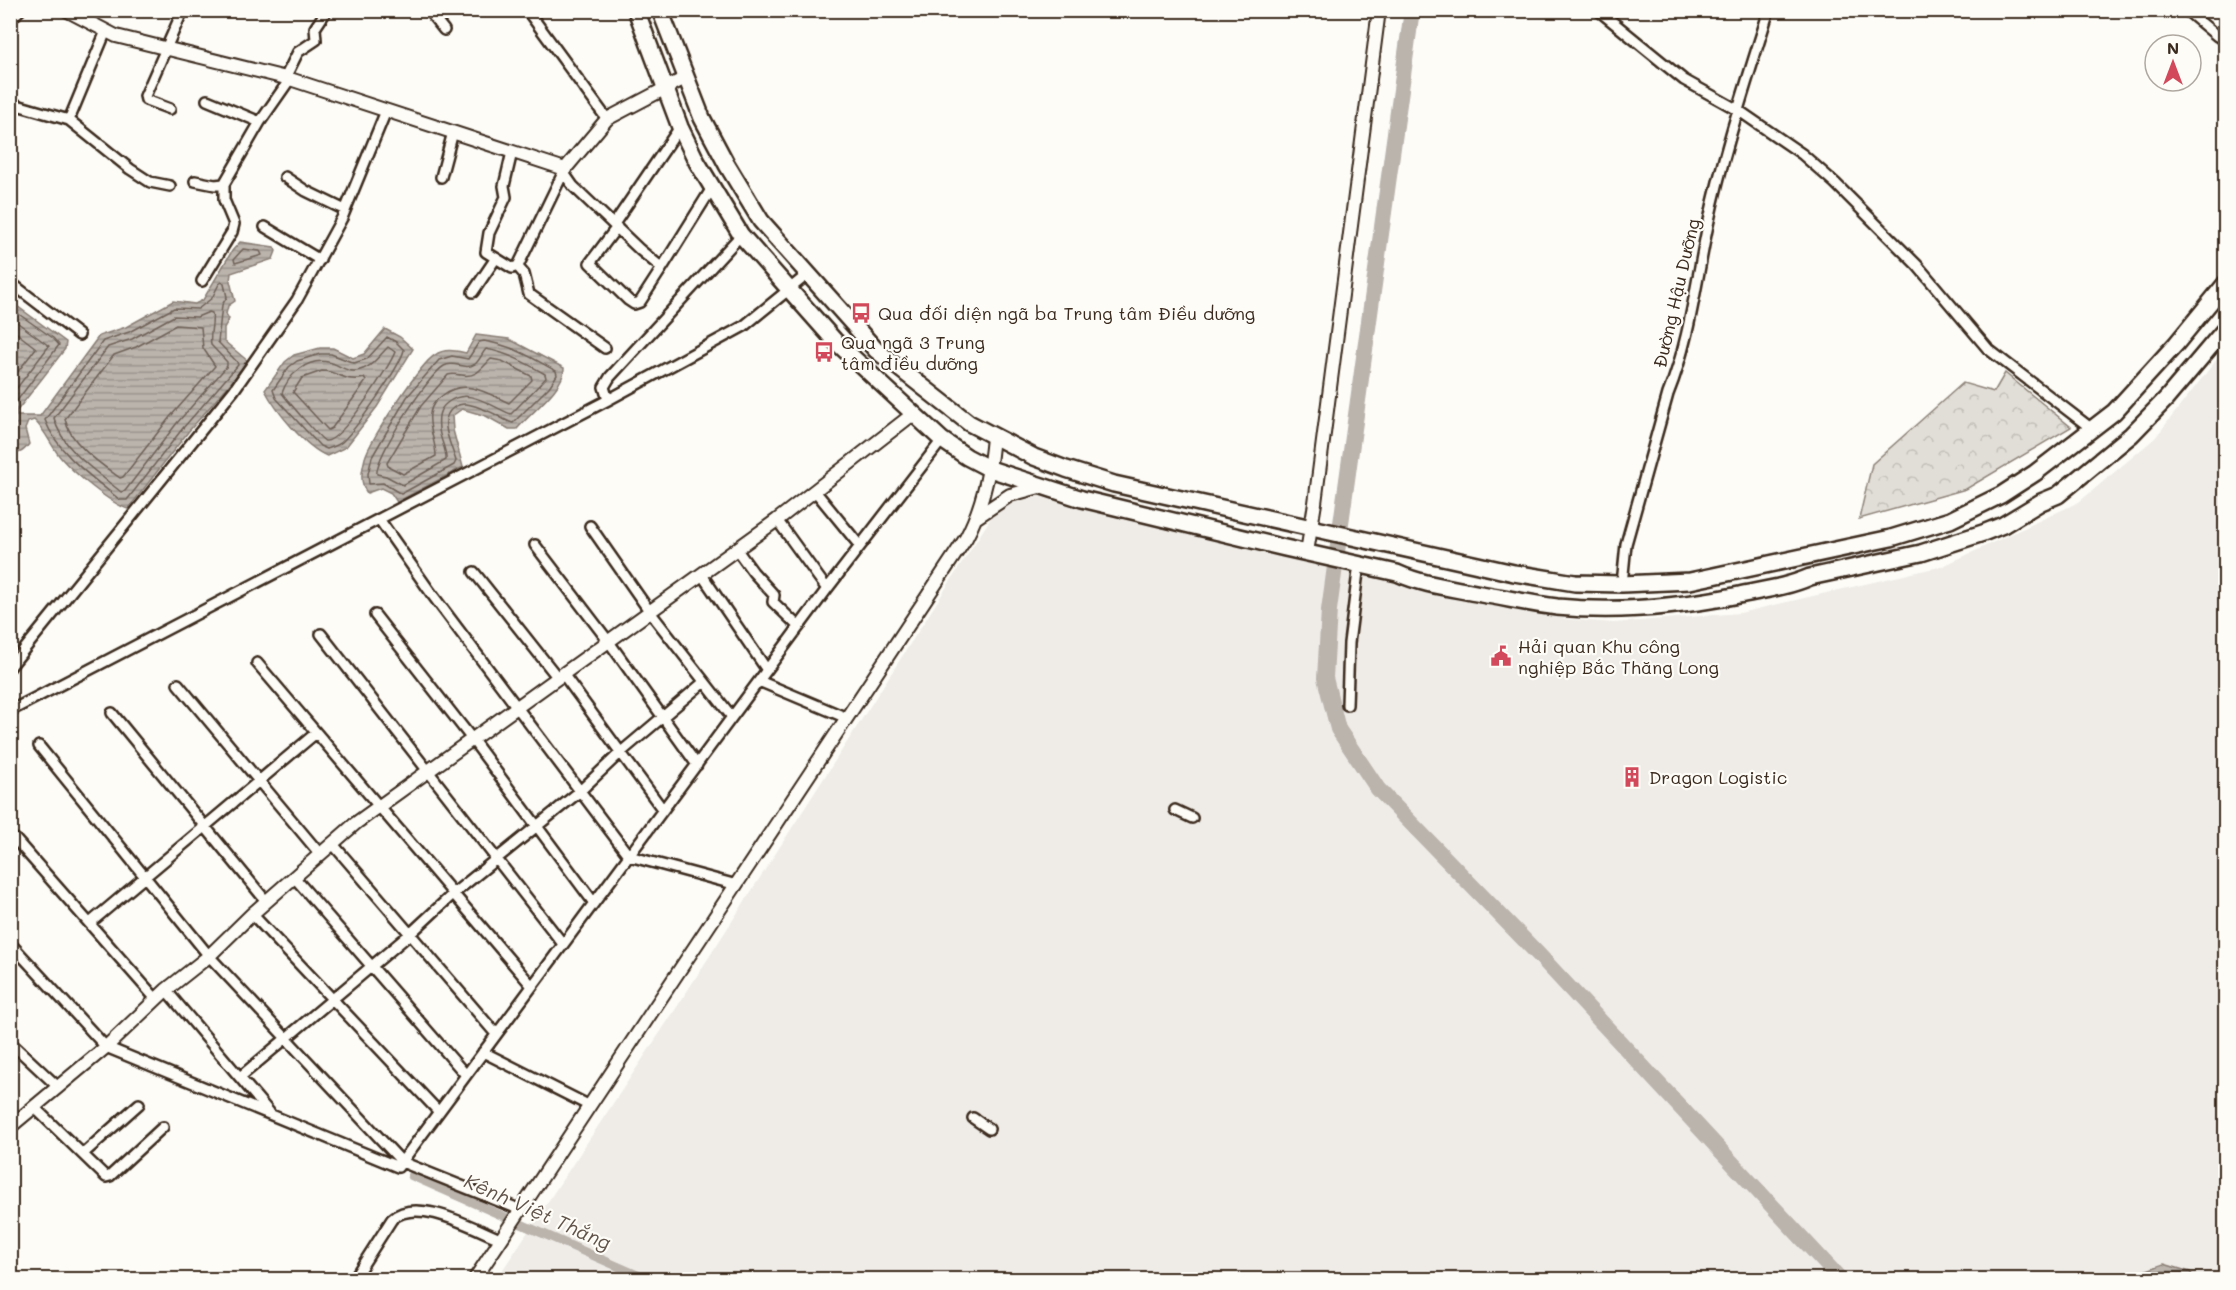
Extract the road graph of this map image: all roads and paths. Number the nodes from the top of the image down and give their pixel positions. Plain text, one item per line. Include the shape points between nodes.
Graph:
1 (20, 10) edge
2 (66, 10) edge
3 (183, 10) edge
4 (327, 10) edge
5 (428, 10) edge
6 (527, 10) edge
7 (636, 10) edge
8 (660, 10) edge
9 (1379, 10) edge
10 (1598, 10) edge
11 (1769, 10) edge
12 (2186, 10) edge
13 (10, 20) edge
14 (444, 30) dead end
15 (106, 31) junction
16 (2226, 39) edge
17 (166, 48) junction
18 (287, 78) junction
19 (685, 78) junction
20 (665, 89) junction
21 (207, 100) dead end
22 (10, 103) edge
23 (170, 109) dead end
24 (1738, 110) junction
25 (386, 111) junction
26 (608, 119) junction
27 (69, 120) junction
28 (260, 122) junction
29 (680, 127) junction
30 (453, 132) junction
31 (512, 152) junction
32 (565, 170) junction
33 (285, 177) dead end
34 (441, 177) dead end
35 (195, 181) dead end
36 (224, 184) junction
37 (170, 186) dead end
38 (712, 188) junction
39 (345, 210) junction
40 (615, 225) junction
41 (265, 227) dead end
42 (741, 235) junction
43 (496, 258) junction
44 (320, 260) junction
45 (518, 266) junction
46 (662, 268) junction
47 (808, 274) junction
48 (202, 281) dead end
49 (10, 282) edge
50 (2226, 283) edge
51 (789, 290) junction
52 (472, 292) dead end
53 (2226, 316) edge
54 (2226, 328) edge
55 (79, 335) dead end
56 (605, 348) dead end
57 (608, 400) junction
58 (913, 414) junction
59 (2092, 429) junction
60 (993, 437) junction
61 (942, 440) junction
62 (990, 469) junction
63 (1043, 486) junction
64 (815, 491) junction
65 (1991, 500) junction
66 (2041, 502) junction
67 (1973, 508) junction
68 (978, 517) junction
69 (380, 519) junction
70 (777, 520) junction
71 (2003, 525) junction
72 (590, 526) dead end
73 (1312, 529) junction
74 (1983, 533) junction
75 (535, 545) dead end
76 (860, 546) junction
77 (737, 550) junction
78 (1307, 552) junction
79 (1354, 562) junction
80 (474, 572) dead end
81 (702, 575) junction
82 (1622, 584) junction
83 (827, 589) junction
84 (650, 612) junction
85 (375, 615) dead end
86 (799, 627) junction
87 (321, 634) dead end
88 (609, 642) junction
89 (257, 663) dead end
90 (10, 667) edge
91 (767, 670) junction
92 (560, 676) junction
93 (759, 681) junction
94 (704, 682) junction
95 (178, 684) dead end
96 (1347, 705) dead end
97 (516, 708) junction
98 (10, 711) edge
99 (112, 713) dead end
100 (661, 716) junction
101 (732, 717) junction
102 (847, 718) junction
103 (315, 733) junction
104 (472, 739) junction
105 (39, 746) dead end
106 (620, 753) junction
107 (697, 765) junction
108 (427, 772) junction
109 (259, 782) junction
110 (579, 792) junction
111 (378, 807) junction
112 (663, 810) junction
113 (1175, 810) dead end
114 (1192, 818) dead end
115 (205, 827) junction
116 (538, 827) junction
117 (15, 839) dead end
118 (332, 843) junction
119 (320, 854) junction
120 (629, 856) junction
121 (498, 860) junction
122 (144, 877) junction
123 (294, 877) junction
124 (737, 885) junction
125 (453, 894) junction
126 (266, 902) junction
127 (594, 903) junction
128 (252, 914) junction
129 (90, 924) junction
130 (410, 934) junction
131 (10, 944) edge
132 (563, 944) junction
133 (209, 956) junction
134 (372, 967) junction
135 (532, 986) junction
136 (166, 990) junction
137 (156, 999) junction
138 (332, 1000) junction
139 (496, 1034) junction
140 (286, 1038) junction
141 (10, 1042) edge
142 (106, 1047) junction
143 (483, 1052) junction
144 (466, 1075) junction
145 (240, 1077) junction
146 (57, 1086) junction
147 (139, 1104) dead end
148 (590, 1106) junction
149 (34, 1107) junction
150 (439, 1112) junction
151 (271, 1114) junction
152 (973, 1118) dead end
153 (10, 1127) edge
154 (163, 1127) dead end
155 (989, 1129) dead end
156 (84, 1154) junction
157 (402, 1162) junction
158 (521, 1210) junction
159 (501, 1238) junction
160 (353, 1280) edge
161 (474, 1280) edge

1 - 13 street
2 - 15 street
3 - 17 street
4 - 18 street via 315,28 316,40 298,52
5 - 14 street
6 - 26 street
7 - 20 main road
8 - 19 main road
9 - 73 street
10 - 24 street via 1684,80
11 - 24 street, Đường Hậu Dưỡng
12 - 16 street
15 - 17 street
15 - 27 street
17 - 18 street
17 - 23 street via 145,96 149,103
18 - 25 street
18 - 28 street
19 - 20 street
19 - 47 main road via 712,137 761,221
20 - 26 street
20 - 29 main road
21 - 28 street
22 - 27 street
24 - 59 street via 1802,154 1835,183 1917,265 1988,350
24 - 82 street, Đường Hậu Dưỡng via 1708,224 1678,370 1626,544
25 - 30 street
25 - 39 street
26 - 32 street
27 - 37 street via 130,169 150,182
28 - 36 street
29 - 38 main road
29 - 40 street
30 - 31 street
30 - 34 street
31 - 32 street
31 - 43 street via 504,186 506,197 486,247 486,253
32 - 40 street via 570,182
32 - 45 street
33 - 39 street
35 - 36 street
36 - 48 street via 224,200 234,224
38 - 42 main road
38 - 46 street
39 - 44 street
40 - 46 street
40 - 46 street via 590,263 628,300 640,302
41 - 44 street
42 - 51 main road
42 - 57 street via 608,380 604,387
43 - 45 street via 512,268
43 - 52 street
44 - 90 street via 234,390
45 - 56 street via 529,294
47 - 51 street
47 - 60 main road via 876,350 969,423
49 - 55 street
50 - 59 main road via 2114,412
51 - 57 street via 744,326
51 - 58 main road via 834,340
53 - 66 main road via 2146,409
54 - 66 main road via 2131,435 2058,495
57 - 69 street
58 - 61 main road
58 - 64 street
59 - 65 main road via 2035,473
60 - 62 street
60 - 73 main road via 1066,469 1114,484
61 - 62 main road
61 - 76 street
62 - 63 main road
62 - 68 street
63 - 68 street via 1010,495
63 - 78 main road via 1082,499
64 - 70 street
64 - 76 street
65 - 67 main road
65 - 71 main road
66 - 71 main road
67 - 74 main road
67 - 82 main road via 1950,520 1891,538 1702,579
68 - 102 street
69 - 97 street
69 - 98 street
70 - 77 street
70 - 83 street
71 - 74 main road
72 - 84 street
73 - 78 street
73 - 82 main road via 1514,573 1575,583
74 - 79 main road via 1921,553 1810,577 1794,584 1665,607 1614,609 1538,604 1412,580
75 - 88 street
76 - 83 street
77 - 81 street
77 - 86 street via 774,595 773,602
78 - 79 main road
79 - 96 street
80 - 92 street
81 - 84 street
81 - 91 street
83 - 86 street
84 - 88 street
84 - 94 street
85 - 104 street
86 - 91 street
87 - 108 street
88 - 92 street
88 - 100 street
89 - 103 street
91 - 93 street
92 - 97 street
92 - 106 street
93 - 101 street
93 - 102 street
94 - 100 street
94 - 101 street
95 - 109 street
97 - 104 street
97 - 110 street
99 - 115 street
100 - 106 street
100 - 107 street
101 - 107 street
102 - 124 street
103 - 109 street
103 - 111 street
104 - 108 street
104 - 116 street
105 - 122 street
106 - 110 street
106 - 112 street
107 - 112 street
108 - 111 street
108 - 121 street
109 - 115 street
109 - 119 street
110 - 116 street
110 - 120 street
111 - 118 street
111 - 125 street
112 - 120 street
113 - 114 street
115 - 122 street
115 - 126 street
116 - 121 street
116 - 127 street
117 - 129 street
118 - 119 street
118 - 130 street
119 - 123 street
120 - 124 street
120 - 127 street
121 - 125 street
121 - 132 street
122 - 129 street
122 - 133 street
123 - 126 street
123 - 134 street
124 - 148 street
125 - 130 street
125 - 135 street
126 - 128 street
127 - 132 street
128 - 133 street
128 - 138 street
129 - 137 street
130 - 134 street
130 - 139 street
131 - 142 street
132 - 135 street
133 - 136 street
133 - 140 street
134 - 138 street
134 - 144 street
135 - 139 street
136 - 137 street
136 - 145 street
137 - 142 street
138 - 140 street
138 - 150 street
139 - 143 street
140 - 145 street
140 - 157 street
141 - 146 street
142 - 146 street
142 - 151 street
143 - 144 street
143 - 148 street
144 - 150 street
145 - 151 street
146 - 149 street
147 - 156 street
148 - 158 street
149 - 153 street
149 - 156 street
150 - 157 street
151 - 157 street via 398,1167
152 - 155 street
154 - 156 street via 108,1176
157 - 158 street
158 - 159 street
159 - 160 street via 422,1210 402,1212 392,1219
159 - 161 street

